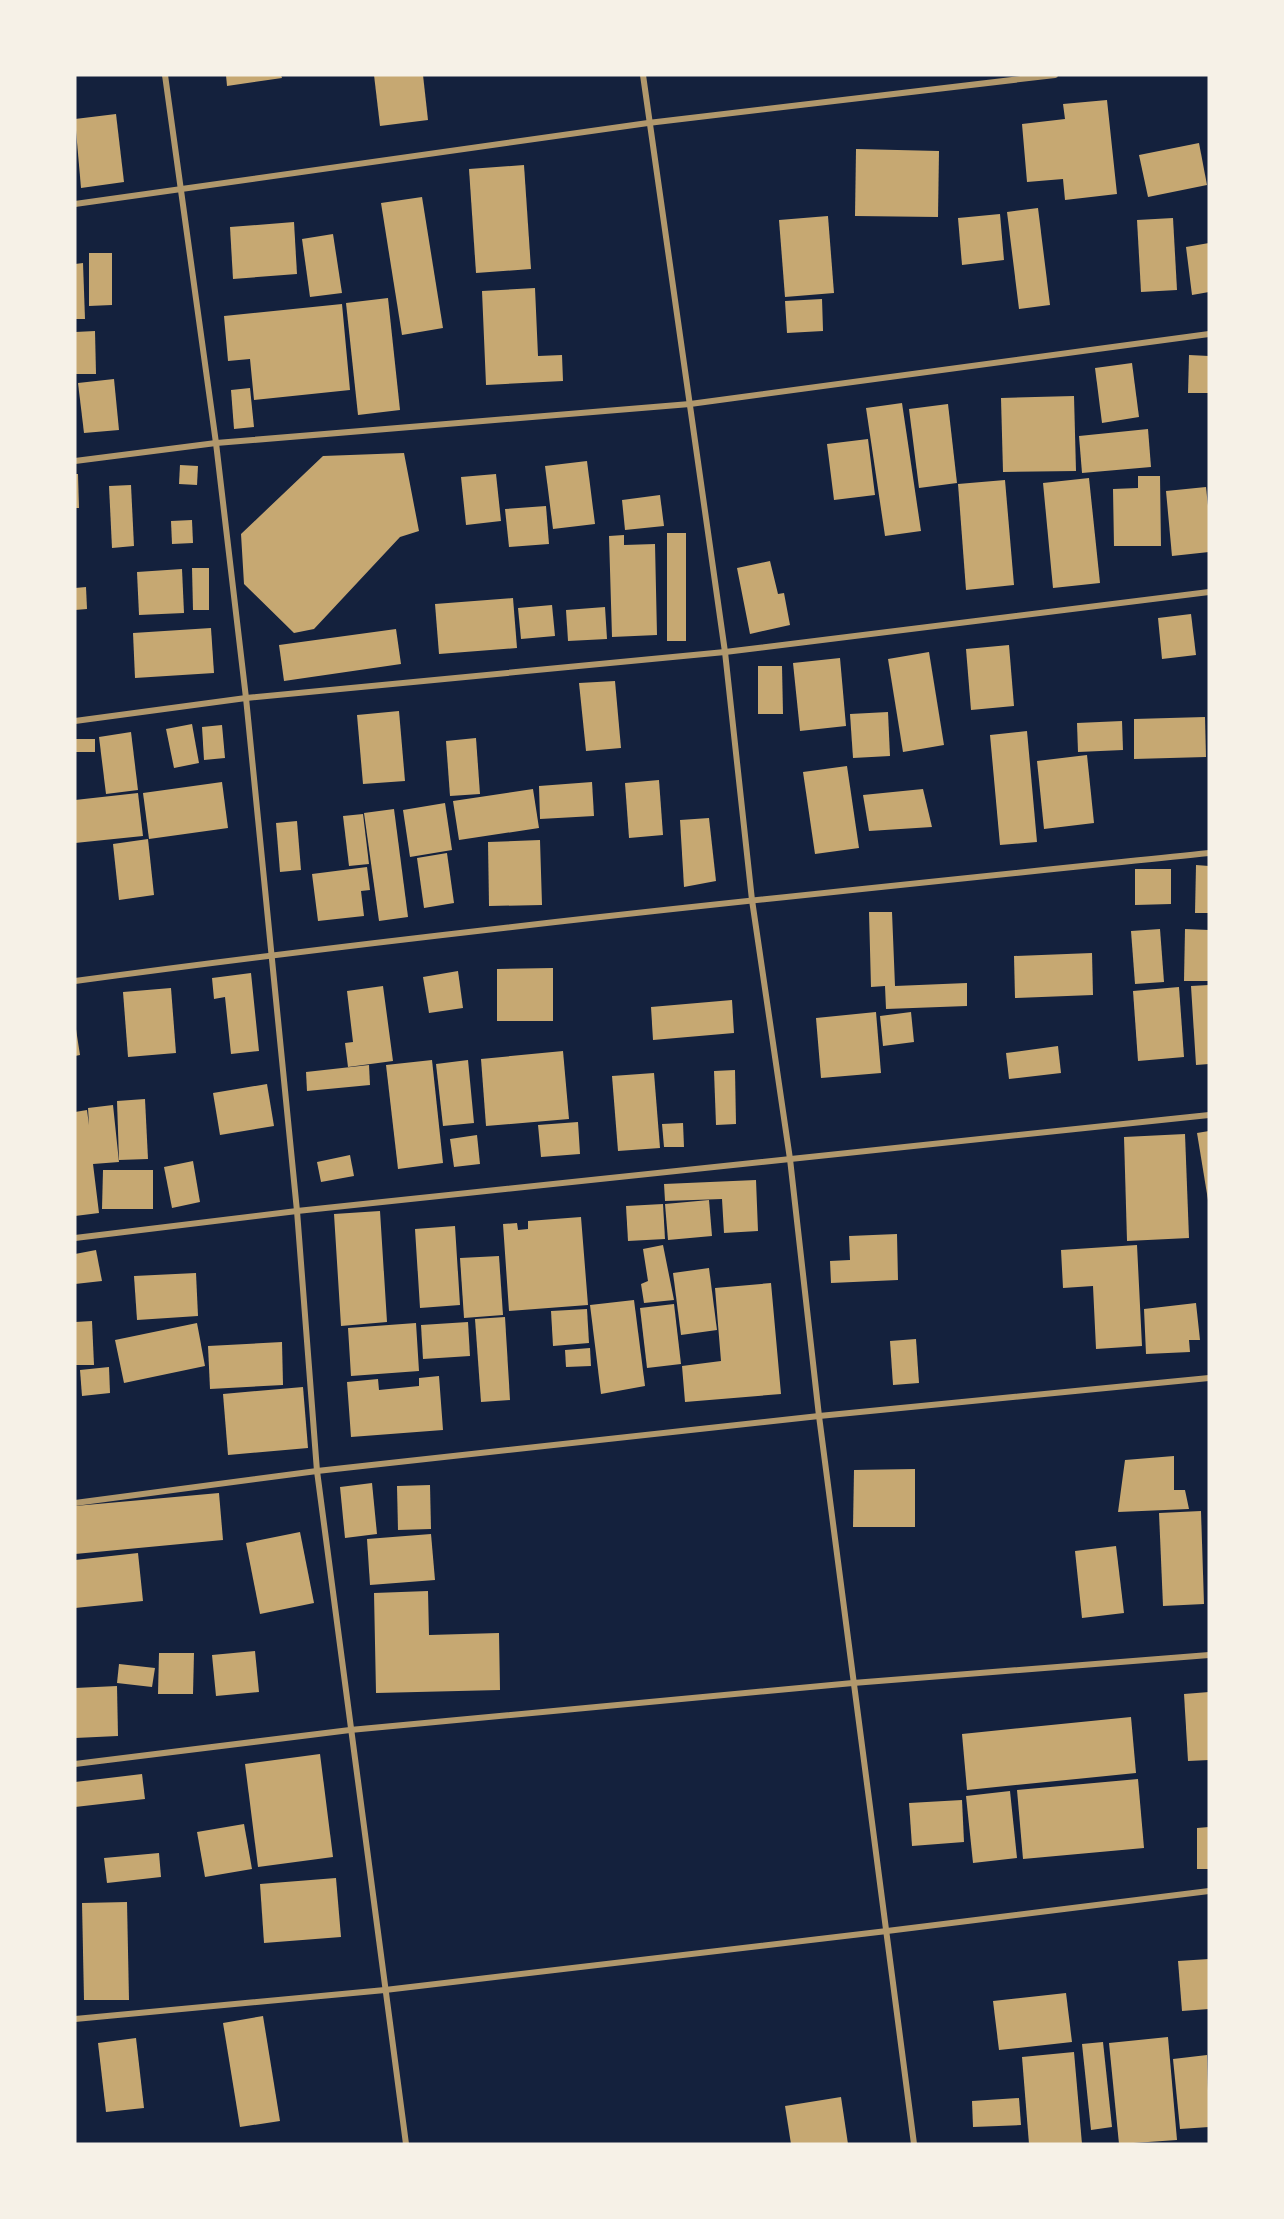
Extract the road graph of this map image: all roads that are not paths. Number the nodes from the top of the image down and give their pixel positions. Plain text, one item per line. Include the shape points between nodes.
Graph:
1 (165, 75) edge
2 (643, 75) edge
3 (1055, 75) edge
4 (648, 123) junction
5 (181, 189) junction
6 (75, 204) edge
7 (1209, 334) edge
8 (690, 404) junction
9 (216, 443) junction
10 (75, 461) edge
11 (1209, 592) edge
12 (725, 652) junction
13 (246, 698) junction
14 (75, 721) edge
15 (1209, 853) edge
16 (752, 900) junction
17 (272, 955) junction
18 (75, 981) edge
19 (1209, 1115) edge
20 (790, 1159) junction
21 (297, 1211) junction
22 (75, 1238) edge
23 (1209, 1378) edge
24 (819, 1416) junction
25 (317, 1471) junction
26 (75, 1503) edge
27 (1209, 1655) edge
28 (853, 1683) junction
29 (350, 1730) junction
30 (75, 1764) edge
31 (1209, 1891) edge
32 (887, 1931) junction
33 (385, 1990) junction
34 (75, 2019) edge
35 (406, 2144) edge
36 (914, 2144) edge

1 - 5 street
2 - 4 street
3 - 4 street
4 - 5 street
4 - 8 street
5 - 6 street
5 - 9 street
7 - 8 street
8 - 9 street
8 - 12 street
9 - 10 street
9 - 13 street
11 - 12 street
12 - 13 street
12 - 16 street
13 - 14 street
13 - 17 street
15 - 16 street
16 - 17 street
16 - 20 street
17 - 18 street
17 - 21 street
19 - 20 street
20 - 21 street
20 - 24 street
21 - 22 street
21 - 25 street
23 - 24 street
24 - 25 street
24 - 28 street
25 - 26 street
25 - 29 street
27 - 28 street
28 - 29 street
28 - 32 street
29 - 30 street
29 - 33 street
31 - 32 street
32 - 33 street
32 - 36 street
33 - 34 street
33 - 35 street

